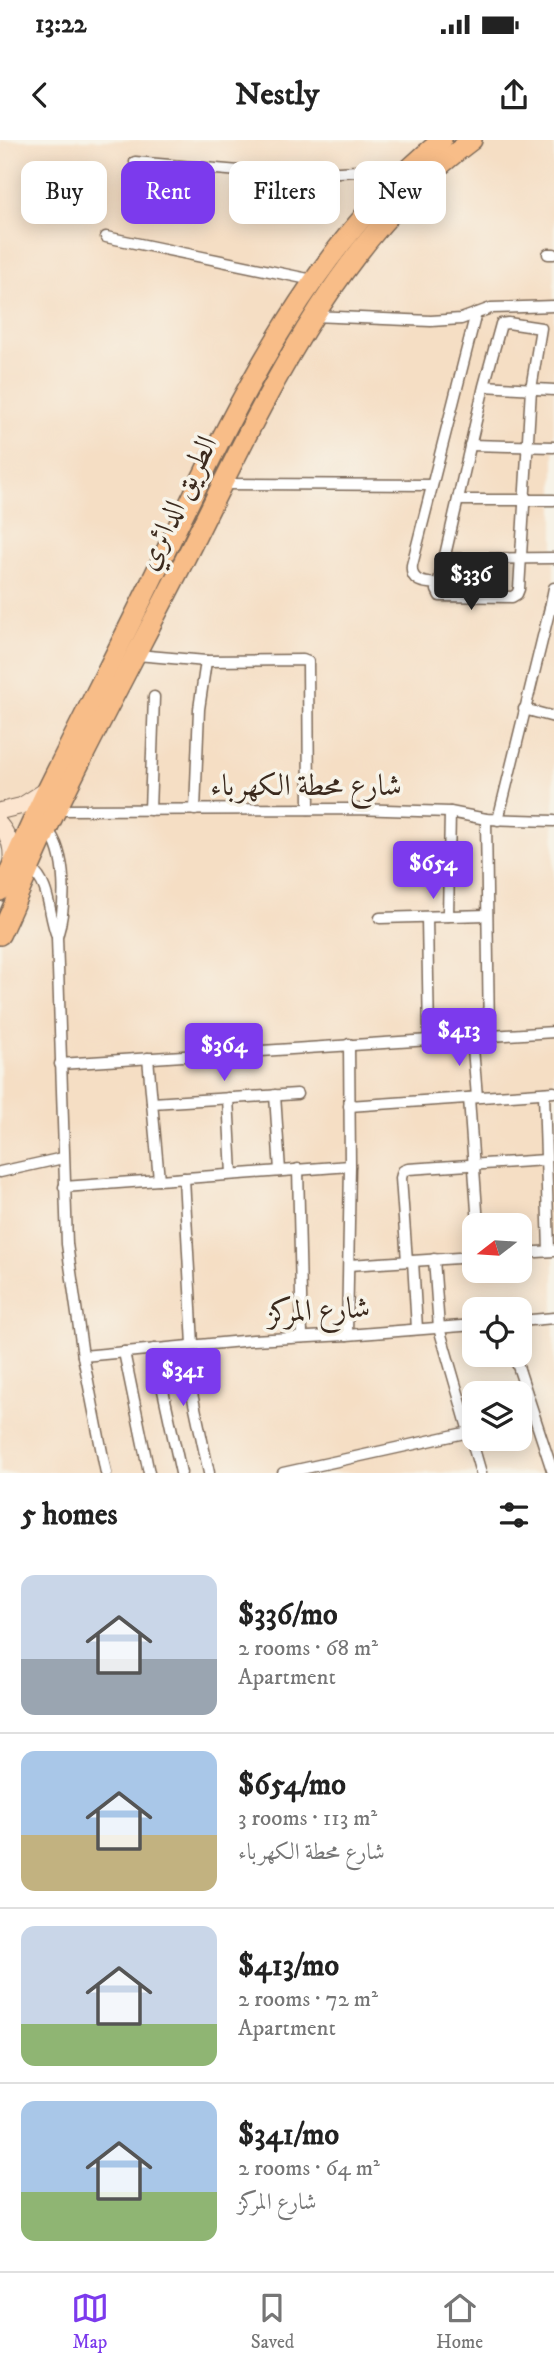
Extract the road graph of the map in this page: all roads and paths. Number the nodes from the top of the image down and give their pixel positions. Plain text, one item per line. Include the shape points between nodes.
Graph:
1 (442, 140) edge
2 (472, 140) edge
3 (419, 161) edge
4 (215, 169) edge
5 (354, 171) edge
6 (356, 224) edge
7 (106, 237) dead end
8 (313, 280) junction
9 (549, 306) edge
10 (476, 313) junction
11 (313, 316) junction
12 (541, 328) junction
13 (484, 386) junction
14 (531, 389) junction
15 (554, 390) edge
16 (470, 445) junction
17 (527, 447) junction
18 (554, 447) edge
19 (222, 484) junction
20 (432, 485) junction
21 (458, 500) junction
22 (554, 500) edge
23 (524, 501) junction
24 (173, 537) junction
25 (191, 546) junction
26 (520, 558) junction
27 (554, 558) edge
28 (444, 559) junction
29 (439, 584) junction
30 (554, 588) edge
31 (552, 608) edge
32 (136, 654) junction
33 (206, 661) junction
34 (154, 697) dead end
35 (524, 709) junction
36 (554, 718) edge
37 (48, 789) junction
38 (309, 809) junction
39 (56, 810) junction
40 (150, 810) junction
41 (195, 810) junction
42 (0, 811) edge
43 (450, 812) junction
44 (492, 819) junction
45 (554, 821) edge
46 (0, 825) edge
47 (47, 830) junction
48 (11, 869) junction
49 (31, 869) junction
50 (0, 891) edge
51 (488, 915) junction
52 (448, 916) junction
53 (427, 917) junction
54 (380, 918) dead end
55 (0, 934) edge
56 (57, 937) junction
57 (554, 1032) edge
58 (489, 1035) junction
59 (472, 1036) junction
60 (429, 1039) junction
61 (349, 1044) junction
62 (148, 1058) junction
63 (60, 1064) junction
64 (549, 1092) edge
65 (297, 1094) dead end
66 (275, 1095) junction
67 (228, 1098) junction
68 (473, 1098) junction
69 (152, 1103) junction
70 (349, 1106) junction
71 (63, 1158) junction
72 (546, 1160) junction
73 (474, 1165) junction
74 (350, 1166) junction
75 (298, 1169) junction
76 (280, 1171) junction
77 (0, 1172) edge
78 (232, 1174) junction
79 (184, 1178) junction
80 (159, 1180) junction
81 (64, 1186) junction
82 (477, 1213) edge
83 (552, 1251) edge
84 (532, 1252) edge
85 (462, 1257) edge
86 (435, 1259) junction
87 (410, 1261) junction
88 (349, 1265) junction
89 (554, 1318) edge
90 (532, 1320) edge
91 (462, 1326) edge
92 (439, 1328) junction
93 (417, 1329) junction
94 (346, 1335) junction
95 (302, 1337) junction
96 (188, 1346) junction
97 (154, 1349) junction
98 (124, 1352) junction
99 (82, 1356) junction
100 (518, 1367) edge
101 (462, 1408) edge
102 (462, 1434) edge
103 (475, 1451) edge
104 (106, 1473) edge
105 (149, 1473) edge
106 (181, 1473) edge
107 (209, 1473) edge
108 (283, 1473) edge
109 (481, 1473) edge
110 (552, 1473) edge

1 - 3 highway, الطريق الدائري
2 - 11 highway, الطريق الدائري via 393,211
4 - 5 street
6 - 8 highway, الطريق الدائري
7 - 8 street
8 - 24 highway, الطريق الدائري via 269,351
9 - 10 street via 491,308
9 - 12 street
10 - 11 street via 432,321
10 - 20 street
11 - 19 highway, الطريق الدائري
12 - 13 street via 508,323 499,327
12 - 14 street
13 - 14 street
13 - 16 street
14 - 15 street
14 - 17 street
16 - 17 street
16 - 21 street
17 - 18 street
17 - 23 street
19 - 20 street
19 - 25 highway, الطريق الدائري
20 - 29 street via 411,572 418,582
21 - 23 street
21 - 28 street
22 - 23 street
23 - 26 street
24 - 25 highway
24 - 37 highway, الطريق الدائري
25 - 32 highway, الطريق الدائري
26 - 27 street
26 - 28 street
26 - 29 street via 519,589 514,597 440,596
28 - 29 street
30 - 31 street
31 - 35 street
32 - 33 street
32 - 39 highway, الطريق الدائري
33 - 38 street via 308,662
33 - 41 street
34 - 40 street
35 - 36 street
35 - 44 street
37 - 42 street via 21,806
37 - 48 highway, الطريق الدائري
38 - 41 street, شارع محطة الكهرباء
38 - 43 street, شارع محطة الكهرباء
39 - 40 street, شارع محطة الكهرباء
39 - 47 highway, الطريق الدائري
40 - 41 street, شارع محطة الكهرباء
43 - 44 street, شارع محطة الكهرباء
43 - 52 street
44 - 45 street, شارع محطة الكهرباء
44 - 51 street
46 - 48 street via 9,840
47 - 49 highway, الطريق الدائري
47 - 56 street via 61,861 63,907
48 - 50 highway, الطريق الدائري
49 - 55 highway, الطريق الدائري
49 - 56 street via 45,889
51 - 52 street
51 - 58 street
52 - 53 street
53 - 54 street
53 - 60 street
56 - 63 street
57 - 58 street
58 - 59 street
59 - 60 street
59 - 68 street
60 - 61 street
61 - 62 street
61 - 70 street
62 - 63 street
62 - 69 street
63 - 71 street
64 - 68 street
64 - 72 street
65 - 66 street
66 - 67 street
66 - 76 street
67 - 69 street
67 - 78 street
68 - 70 street
68 - 73 street
69 - 80 street
70 - 74 street
71 - 77 street
71 - 81 street
72 - 73 street
72 - 83 street
73 - 82 street
73 - 87 street via 403,1171
74 - 75 street
74 - 88 street
75 - 76 street
75 - 95 street
76 - 78 street
78 - 79 street
79 - 80 street
79 - 96 street
80 - 81 street
81 - 99 street
83 - 84 street
85 - 86 street
86 - 87 street
86 - 92 street
87 - 88 street
87 - 93 street
88 - 94 street
89 - 90 street
91 - 92 street, شارع المركز
92 - 93 street, شارع المركز
92 - 101 street
93 - 94 street, شارع المركز
94 - 95 street, شارع المركز
95 - 96 street, شارع المركز
96 - 97 street, شارع المركز
96 - 107 street
97 - 98 street, شارع المركز
97 - 106 street
98 - 99 street, شارع المركز
98 - 105 street
99 - 104 street
100 - 110 street
102 - 108 street
103 - 109 street

